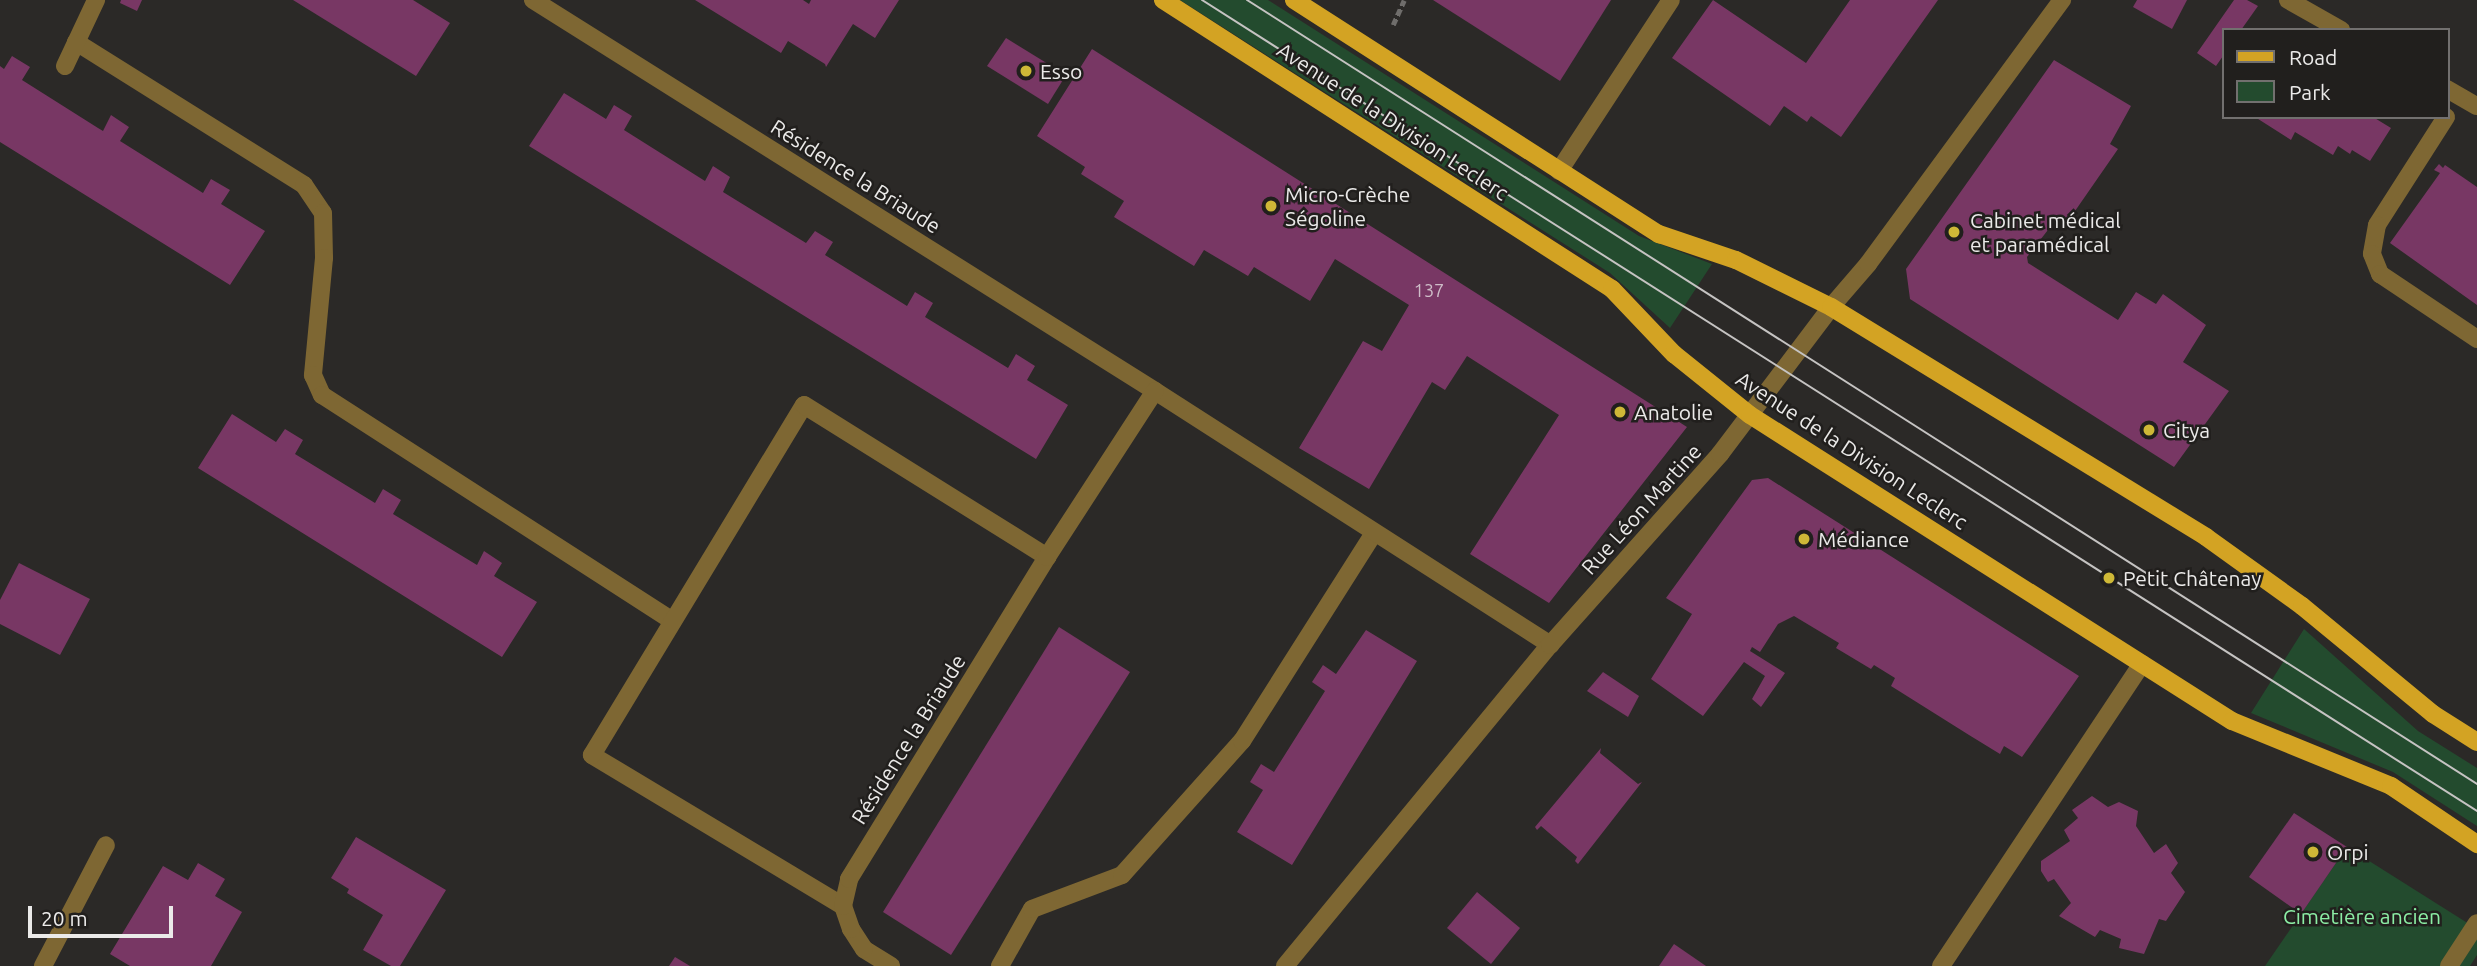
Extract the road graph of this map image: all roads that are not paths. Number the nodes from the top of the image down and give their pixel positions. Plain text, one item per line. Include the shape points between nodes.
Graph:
1 (96, 0) edge
2 (533, 0) edge
3 (1163, 0) edge
4 (1294, 0) edge
5 (1671, 0) edge
6 (2062, 0) edge
7 (2288, 0) edge
8 (2337, 28) edge
9 (76, 42) junction
10 (65, 66) dead end
11 (2454, 93) edge
12 (2477, 106) edge
13 (2449, 110) edge
14 (2446, 119) edge
15 (1559, 171) junction
16 (1831, 307) junction
17 (2477, 339) edge
18 (1155, 391) junction
19 (1750, 415) junction
20 (1374, 533) junction
21 (1047, 557) junction
22 (673, 621) junction
23 (1550, 645) junction
24 (2142, 664) junction
25 (2477, 742) edge
26 (2477, 844) edge
27 (106, 845) dead end
28 (843, 906) junction
29 (2477, 923) edge
30 (43, 966) edge
31 (891, 966) edge
32 (1000, 966) edge
33 (1285, 966) edge
34 (1941, 966) edge
35 (2449, 966) edge

1 - 9 street
2 - 18 street, Résidence la Briaude
3 - 19 main road, Avenue de la Division Leclerc via 1612,289 1674,354
4 - 15 main road
5 - 15 street
6 - 16 street, Rue Léon Martine via 1868,264
7 - 8 street
9 - 10 street
9 - 22 street via 304,185 323,213 324,258 313,375 322,396
11 - 12 street
11 - 13 street
14 - 17 street via 2376,225 2372,254 2380,274
15 - 16 main road via 1659,234 1736,260
16 - 19 street, Rue Léon Martine
16 - 25 main road via 2206,537 2302,606 2433,714
18 - 20 street, Résidence la Briaude
18 - 21 street, Résidence la Briaude
19 - 23 street, Rue Léon Martine
19 - 24 main road, Avenue de la Division Leclerc
20 - 23 street, Résidence la Briaude
20 - 32 street via 1242,741 1122,876 1032,909
21 - 22 street via 804,405
21 - 28 street, Résidence la Briaude via 849,879
22 - 28 street via 592,755
23 - 33 street, Rue Léon Martine
24 - 26 main road, Avenue de la Division Leclerc via 2232,721 2391,786
24 - 34 street
27 - 30 street
28 - 31 street via 864,949
29 - 35 street

